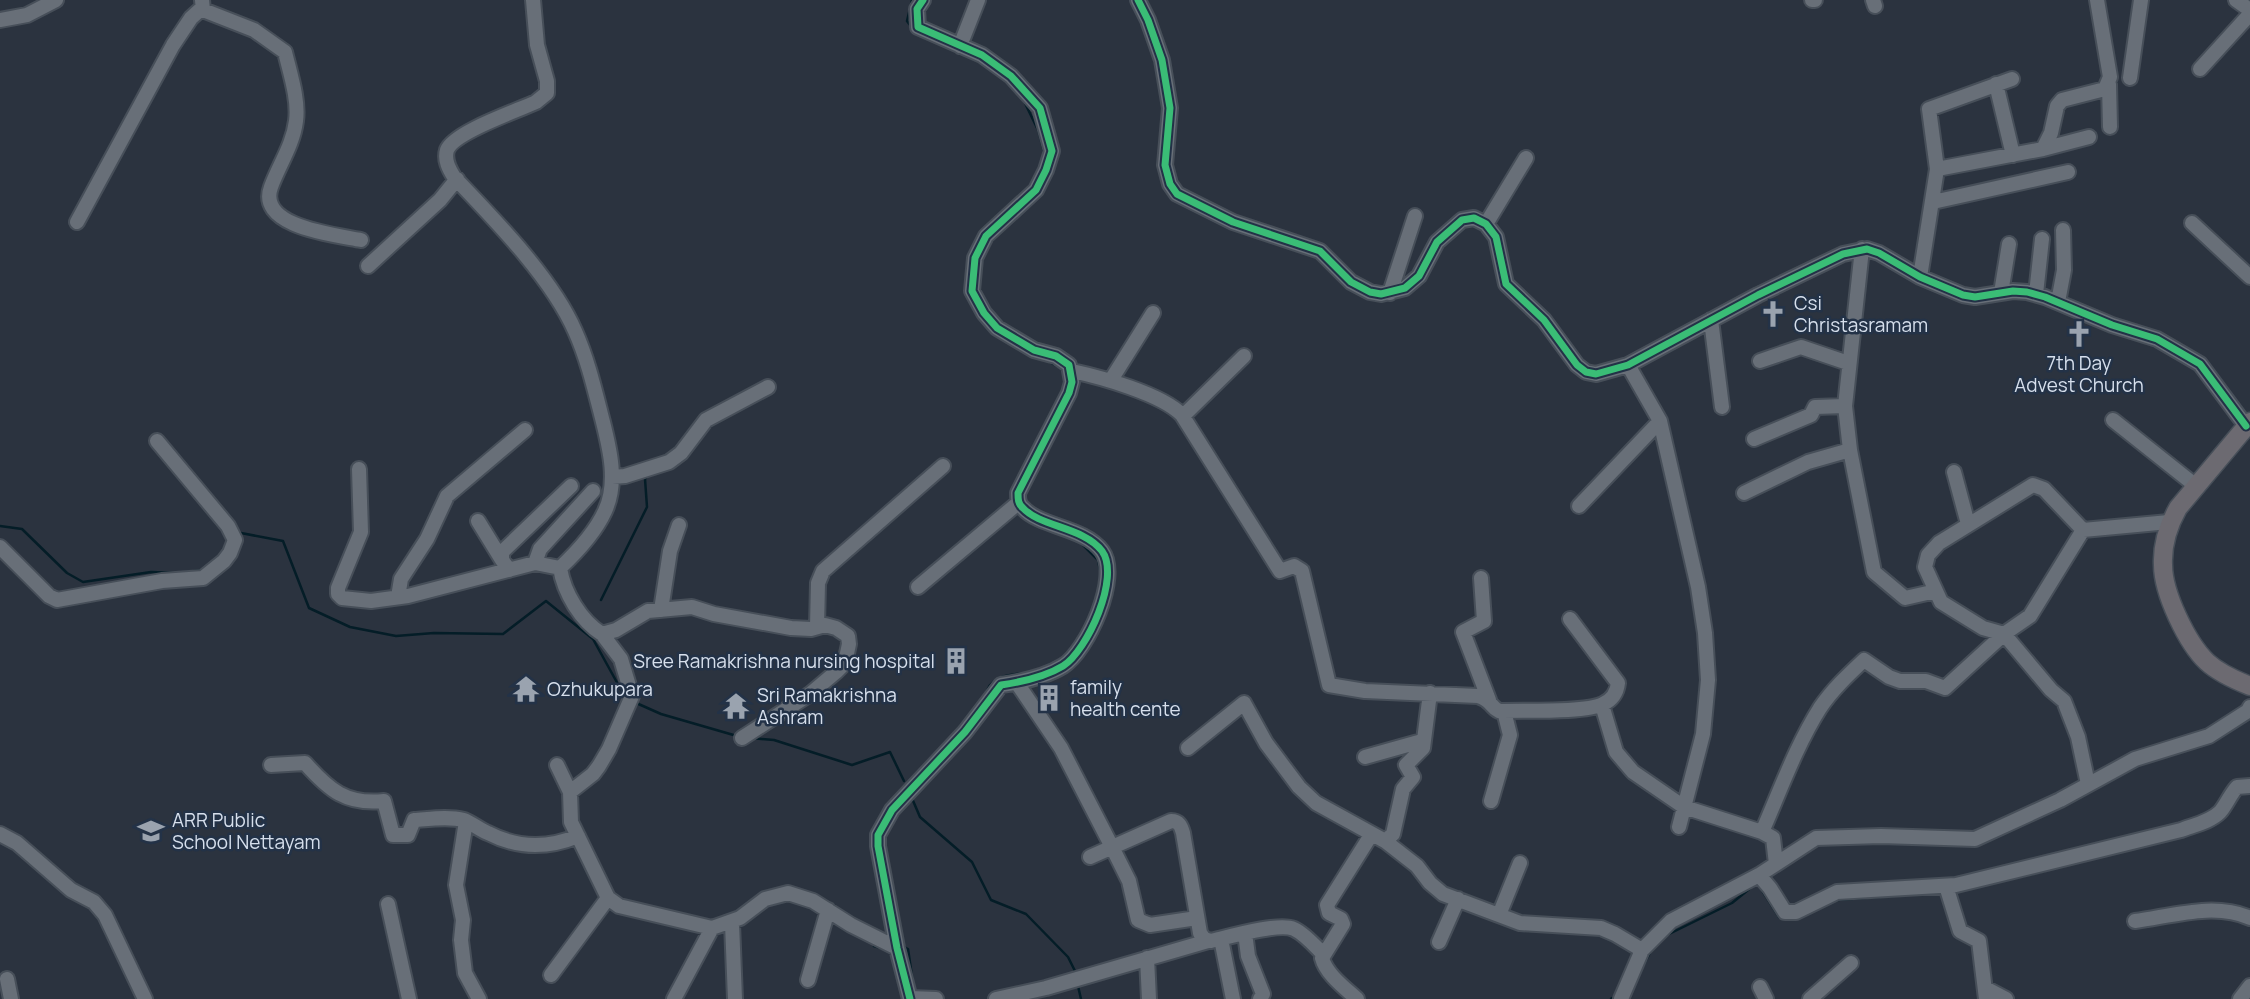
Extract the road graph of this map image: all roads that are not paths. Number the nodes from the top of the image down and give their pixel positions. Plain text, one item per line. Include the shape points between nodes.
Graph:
1 (56, 0) edge
2 (533, 0) edge
3 (923, 0) edge
4 (978, 0) edge
5 (1138, 0) edge
6 (2097, 0) edge
7 (2141, 0) edge
8 (202, 4) edge
9 (2243, 5) edge
10 (0, 20) edge
11 (960, 46) junction
12 (2200, 68) dead end
13 (2130, 78) dead end
14 (2012, 79) dead end
15 (1996, 84) junction
16 (2109, 84) junction
17 (2110, 127) dead end
18 (2089, 137) dead end
19 (2043, 149) junction
20 (2014, 155) junction
21 (1526, 158) dead end
22 (1937, 169) junction
23 (2068, 172) dead end
24 (457, 179) junction
25 (1934, 202) junction
26 (1415, 216) dead end
27 (77, 222) dead end
28 (2192, 223) dead end
29 (1486, 224) junction
30 (2063, 230) dead end
31 (2042, 239) dead end
32 (361, 240) dead end
33 (2009, 244) dead end
34 (1862, 249) junction
35 (368, 266) dead end
36 (1920, 277) junction
37 (2250, 277) edge
38 (1390, 293) junction
39 (2001, 293) junction
40 (2036, 294) junction
41 (2058, 302) junction
42 (1153, 313) dead end
43 (1711, 320) junction
44 (1244, 356) dead end
45 (1760, 360) dead end
46 (1849, 363) junction
47 (1628, 365) junction
48 (1072, 371) junction
49 (1111, 380) junction
50 (768, 387) dead end
51 (1845, 406) junction
52 (1722, 407) dead end
53 (1183, 416) junction
54 (2113, 420) dead end
55 (1660, 421) junction
56 (2248, 424) edge
57 (525, 430) dead end
58 (1754, 439) dead end
59 (157, 441) dead end
60 (1850, 450) junction
61 (943, 466) dead end
62 (359, 469) dead end
63 (1954, 472) dead end
64 (612, 477) junction
65 (571, 486) dead end
66 (2196, 486) junction
67 (593, 491) dead end
68 (1744, 493) dead end
69 (1018, 503) junction
70 (1579, 506) dead end
71 (478, 521) dead end
72 (2169, 523) junction
73 (1968, 524) junction
74 (679, 525) dead end
75 (2083, 530) junction
76 (0, 547) edge
77 (535, 564) junction
78 (506, 565) junction
79 (560, 568) junction
80 (1481, 578) dead end
81 (918, 587) dead end
82 (1936, 591) junction
83 (402, 596) junction
84 (660, 610) junction
85 (1570, 619) dead end
86 (817, 628) junction
87 (601, 634) junction
88 (2004, 634) junction
89 (1017, 683) junction
90 (2250, 685) edge
91 (1430, 693) junction
92 (1489, 700) junction
93 (1602, 705) junction
94 (2250, 707) edge
95 (1504, 711) junction
96 (742, 738) dead end
97 (1422, 741) junction
98 (1188, 748) dead end
99 (1365, 757) dead end
100 (271, 765) dead end
101 (557, 765) dead end
102 (2088, 784) junction
103 (2250, 786) edge
104 (570, 792) junction
105 (1491, 801) dead end
106 (1684, 807) junction
107 (466, 821) junction
108 (1679, 827) dead end
109 (1762, 832) junction
110 (0, 834) edge
111 (1371, 835) junction
112 (578, 836) junction
113 (1385, 841) junction
114 (1112, 847) junction
115 (1090, 857) dead end
116 (1520, 863) dead end
117 (1776, 864) junction
118 (1759, 875) junction
119 (1947, 890) junction
120 (608, 898) junction
121 (1458, 899) junction
122 (388, 904) dead end
123 (828, 911) junction
124 (1499, 915) junction
125 (1197, 918) junction
126 (2250, 918) edge
127 (2135, 921) dead end
128 (732, 923) junction
129 (712, 928) junction
130 (1245, 933) junction
131 (1215, 940) junction
132 (1439, 942) dead end
133 (897, 947) junction
134 (1642, 950) junction
135 (1324, 955) junction
136 (1147, 958) junction
137 (1851, 963) dead end
138 (551, 975) dead end
139 (7, 979) dead end
140 (808, 981) dead end
141 (2250, 986) edge
142 (1986, 994) edge
143 (1032, 995) edge
144 (11, 999) edge
145 (145, 999) edge
146 (408, 999) edge
147 (479, 999) edge
148 (674, 999) edge
149 (734, 999) edge
150 (910, 999) edge
151 (936, 999) edge
152 (996, 999) edge
153 (1149, 999) edge
154 (1233, 999) edge
155 (1260, 999) edge
156 (1357, 999) edge
157 (1621, 999) edge
158 (1811, 999) edge
159 (2006, 999) edge
160 (2239, 999) edge

1 - 10 street via 27,15
2 - 24 street via 547,93 453,141 447,160
3 - 11 street via 917,9 918,27
4 - 11 street
5 - 38 street via 1162,60 1170,108 1165,165 1177,194 1233,222 1320,251 1351,282 1370,292
6 - 16 street
7 - 13 street
8 - 27 street via 173,45
8 - 32 street via 208,12 254,30 285,52 297,118 270,190 275,213 300,228
9 - 12 street
11 - 48 street via 982,55 1010,76 1040,108 1052,151 1036,190 986,236 975,258 972,291 997,328 1034,350 1066,361
14 - 15 street
15 - 20 street
15 - 22 street via 1930,107
16 - 17 street
16 - 19 street via 2062,100
18 - 19 street
19 - 20 street
20 - 22 street
21 - 29 street
22 - 25 street
23 - 25 street
24 - 35 street
24 - 64 street via 537,271 566,314 590,372
25 - 36 street
26 - 38 street
28 - 37 street
29 - 38 street via 1474,218 1462,220 1437,242 1419,276
29 - 47 street via 1496,237 1506,284 1544,320 1577,365 1596,373
30 - 41 street via 2064,270
31 - 40 street
33 - 39 street
34 - 36 street via 1879,253
34 - 43 street via 1821,264
34 - 46 street
36 - 39 street via 1963,295
39 - 40 street
40 - 41 street
41 - 56 street via 2112,326 2157,339 2200,364
42 - 49 street
43 - 47 street
43 - 52 street
44 - 53 street
45 - 46 street via 1801,347
46 - 51 street
47 - 55 street
48 - 49 street
48 - 69 street via 1069,393 1018,493
49 - 53 street via 1173,407
50 - 64 street via 706,420 669,462
51 - 58 street via 1815,407 1811,415
51 - 60 street
53 - 91 street via 1280,571 1294,566 1302,571 1329,685
54 - 66 street
55 - 70 street
55 - 106 street via 1698,587 1708,680 1703,734
56 - 66 main road
57 - 83 street via 447,496 401,579
59 - 76 street via 228,526 234,540 230,553 203,578 57,600
60 - 68 street via 1808,463
60 - 82 street via 1874,572 1905,598
61 - 86 street via 822,571
62 - 83 street via 360,532 338,594 371,601
63 - 73 street
64 - 79 street via 605,512 583,546
65 - 78 street via 502,552
66 - 72 main road
67 - 77 street via 540,550
69 - 81 street
69 - 89 street via 1099,548 1108,572 1107,586 1079,652 1063,666
71 - 78 street
72 - 75 street
72 - 90 main road via 2163,567 2181,622 2209,664
73 - 75 street via 2033,485 2044,489
73 - 82 street via 1928,555 1925,567
74 - 84 street
75 - 88 street via 2030,616
77 - 78 street
77 - 79 street
78 - 83 street
79 - 87 street via 575,605
80 - 92 street via 1484,621 1463,632
82 - 88 street via 1941,602 1983,628
84 - 86 street via 692,607 790,628
84 - 87 street via 648,611
85 - 93 street via 1618,683 1615,694
86 - 96 street via 825,625 848,636 845,663 810,694
87 - 104 street via 621,659 630,701 599,766
88 - 102 street via 2064,701
88 - 109 street via 1945,688 1926,681 1900,681 1864,660 1820,708
89 - 114 street via 1061,748
89 - 133 street via 995,690 965,732 883,822 878,846
91 - 92 street
91 - 97 street
92 - 95 street via 1496,710
93 - 95 street
93 - 106 street via 1616,752 1633,772
94 - 102 street via 2209,736 2135,759
95 - 105 street via 1510,735
97 - 99 street
97 - 113 street via 1423,748 1406,765 1413,777 1403,789 1393,834
98 - 111 street via 1244,703 1266,743 1299,787 1316,803
100 - 107 street via 305,764 327,788 369,803 384,801 393,835 408,835 414,820
101 - 104 street
102 - 117 street via 1975,839 1816,838
103 - 119 street via 2236,787 2220,811 2181,830
104 - 112 street via 571,822
106 - 108 street
106 - 109 street
107 - 112 street via 503,841 531,846
107 - 147 street via 456,885 465,973
109 - 117 street via 1773,838
110 - 145 street via 71,890 94,902 105,915
111 - 113 street
111 - 135 street via 1326,906 1343,924
112 - 120 street
113 - 121 street via 1436,888
114 - 115 street
114 - 125 street via 1129,881 1138,920 1150,925
114 - 125 street via 1171,821 1178,823
116 - 124 street
117 - 118 street
118 - 119 street via 1785,912 1796,912 1837,892
118 - 134 street via 1671,921
119 - 142 street via 1960,931 1979,941
120 - 129 street via 619,905
120 - 138 street
121 - 124 street
121 - 132 street
122 - 146 street
123 - 128 street via 788,893 765,899
123 - 133 street
123 - 140 street
124 - 134 street via 1532,925 1601,928
125 - 131 street via 1200,933
126 - 127 street via 2214,909
128 - 129 street
128 - 149 street
129 - 148 street
130 - 131 street
130 - 135 street via 1289,927
130 - 155 street via 1248,956 1263,994
131 - 136 street
131 - 154 street
133 - 150 street
134 - 157 street
135 - 156 street via 1324,965
136 - 143 street
136 - 153 street
137 - 158 street
139 - 144 street
141 - 160 street
142 - 159 street
143 - 152 street
150 - 151 street

